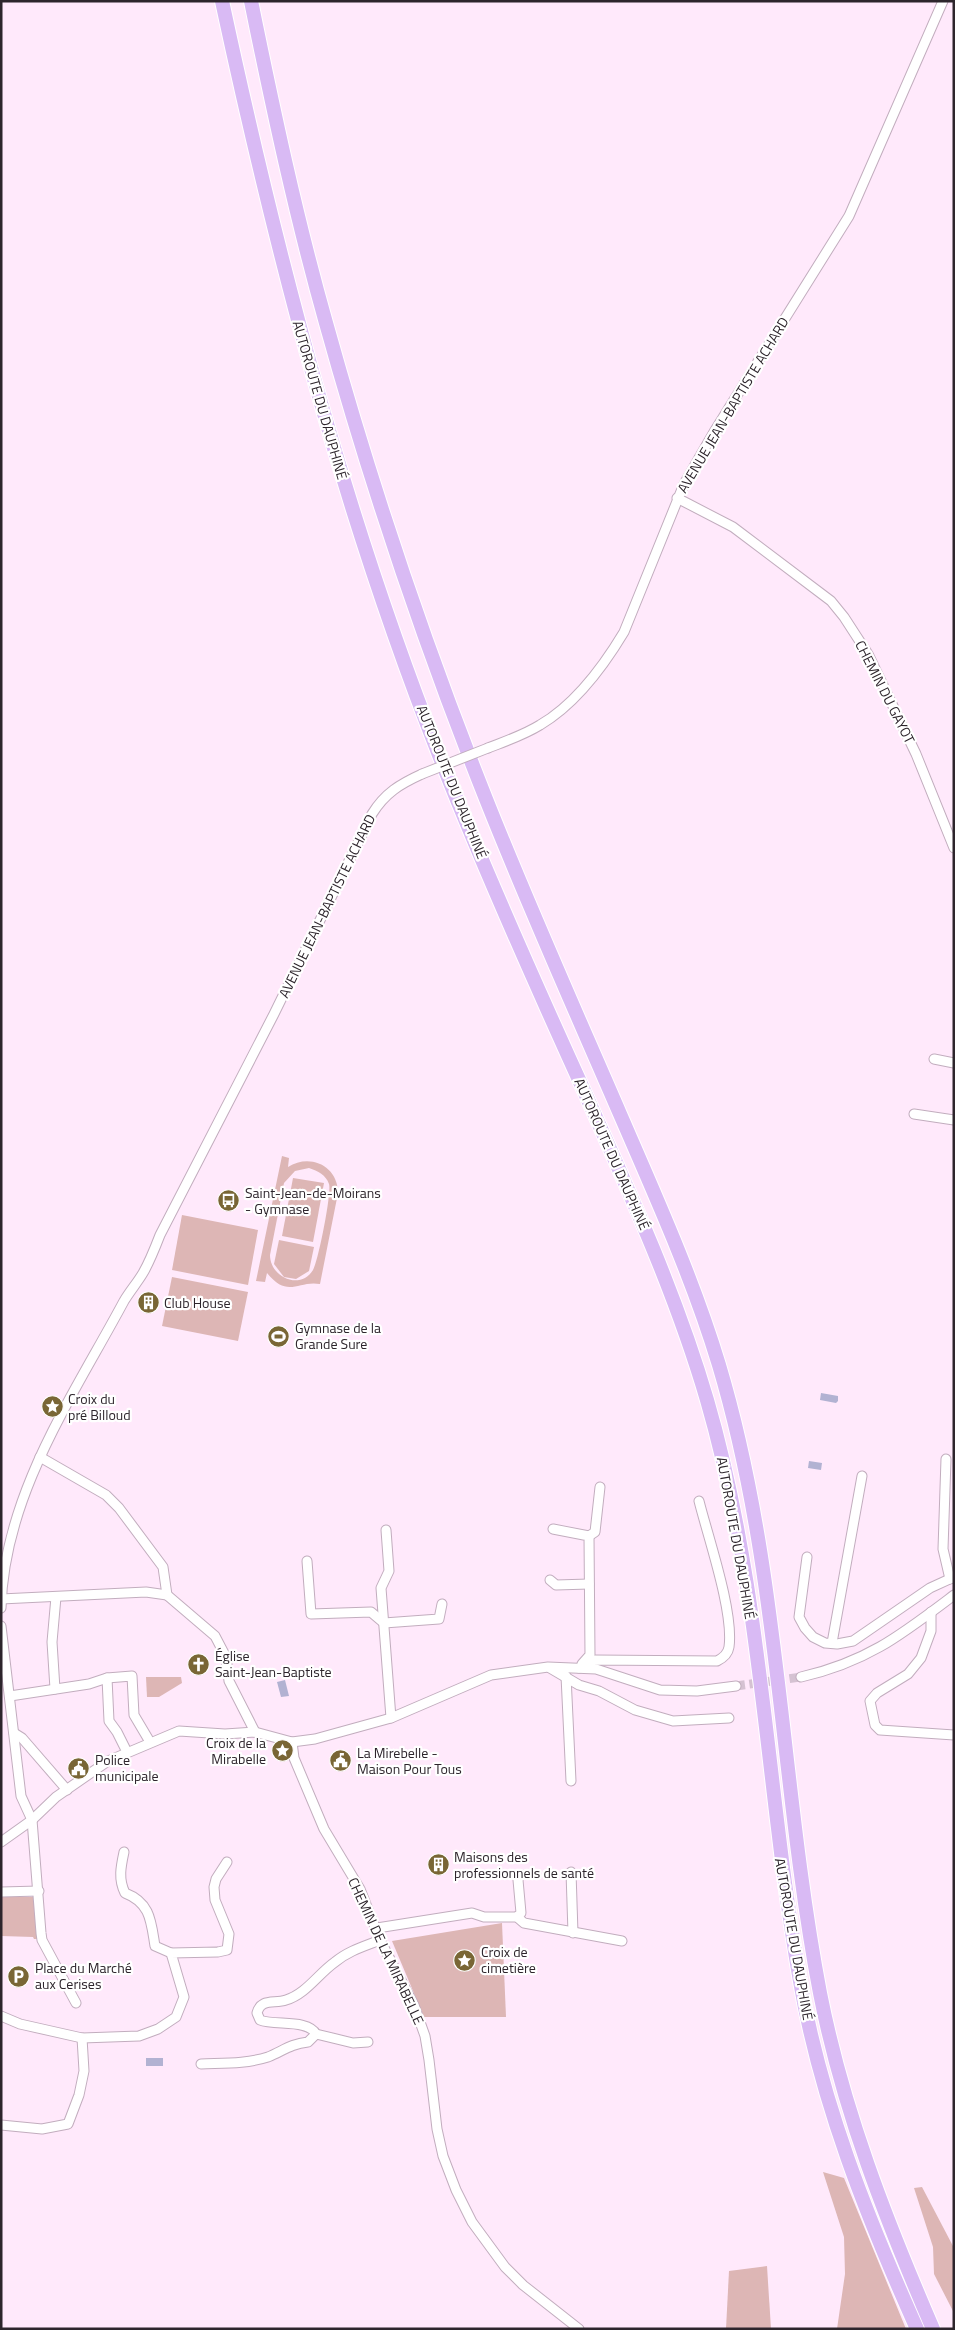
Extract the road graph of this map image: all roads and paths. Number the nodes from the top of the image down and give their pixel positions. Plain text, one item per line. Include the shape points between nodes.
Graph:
1 (222, 1) edge
2 (251, 1) edge
3 (943, 1) edge
4 (677, 498) junction
5 (954, 848) edge
6 (934, 1060) dead end
7 (954, 1063) edge
8 (914, 1114) dead end
9 (954, 1120) edge
10 (40, 1456) junction
11 (946, 1459) dead end
12 (862, 1476) dead end
13 (600, 1487) dead end
14 (699, 1501) dead end
15 (553, 1529) dead end
16 (386, 1530) dead end
17 (589, 1536) junction
18 (807, 1557) dead end
19 (306, 1561) dead end
20 (952, 1578) edge
21 (550, 1580) dead end
22 (589, 1584) junction
23 (167, 1595) junction
24 (954, 1595) edge
25 (56, 1597) junction
26 (1, 1599) edge
27 (442, 1604) dead end
28 (1, 1608) edge
29 (931, 1612) junction
30 (384, 1623) junction
31 (1, 1626) edge
32 (832, 1643) junction
33 (548, 1667) junction
34 (579, 1668) junction
35 (566, 1676) junction
36 (801, 1677) tunnel mouth
37 (108, 1678) junction
38 (736, 1686) tunnel mouth
39 (55, 1689) junction
40 (10, 1696) junction
41 (391, 1718) junction
42 (729, 1718) dead end
43 (255, 1732) junction
44 (14, 1734) junction
45 (954, 1734) edge
46 (150, 1742) junction
47 (292, 1742) junction
48 (127, 1752) junction
49 (571, 1782) dead end
50 (67, 1790) junction
51 (32, 1820) junction
52 (1, 1842) edge
53 (124, 1852) dead end
54 (227, 1862) dead end
55 (571, 1872) dead end
56 (518, 1880) dead end
57 (38, 1891) junction
58 (1, 1892) edge
59 (517, 1917) junction
60 (377, 1928) junction
61 (573, 1933) junction
62 (380, 1940) junction
63 (622, 1941) dead end
64 (171, 1953) junction
65 (76, 2003) dead end
66 (1, 2016) edge
67 (316, 2034) junction
68 (82, 2038) junction
69 (368, 2042) dead end
70 (200, 2064) dead end
71 (1, 2124) edge
72 (579, 2329) edge
73 (917, 2329) edge
74 (933, 2329) edge

1 - 73 highway, AUTOROUTE DU DAUPHINÉ via 269,210 305,350 355,518 393,630 438,752 491,880 651,1245 680,1317 708,1402 742,1556 782,1870 807,2018 841,2141 868,2215
2 - 74 highway, AUTOROUTE DU DAUPHINÉ via 284,156 324,318 395,552 485,796 673,1237 717,1358 742,1450 762,1557 809,1927 831,2044 868,2168
3 - 4 street, AVENUE JEAN-BAPTISTE ACHARD via 849,216 714,432
4 - 5 street, CHEMIN DU GAYOT via 733,527 831,601 868,654 916,754
4 - 10 street, AVENUE JEAN-BAPTISTE ACHARD, bridge via 624,632 599,669 569,704 523,734 398,785 380,801 160,1235 151,1259 130,1290
6 - 7 street
8 - 9 street
10 - 23 street via 106,1495 120,1508 163,1567
10 - 26 street, AVENUE JEAN-BAPTISTE ACHARD via 16,1518
11 - 20 street via 943,1549
12 - 32 street
13 - 17 street via 595,1532
14 - 34 street via 726,1612 729,1643 726,1655 717,1661 595,1660
15 - 17 street
16 - 30 street via 389,1571 381,1588
17 - 22 street
18 - 32 street via 799,1616 812,1637
19 - 30 street via 312,1614 371,1612
20 - 32 street via 930,1588 854,1641
21 - 22 street via 556,1585
22 - 34 street via 590,1655
23 - 25 street via 146,1592
23 - 43 street via 215,1636 226,1657 229,1681
24 - 29 street
25 - 26 street
25 - 39 street via 52,1642
26 - 28 street, AVENUE JEAN-BAPTISTE ACHARD
27 - 30 street via 439,1619
29 - 36 street via 871,1654
29 - 45 street via 931,1631 921,1658 908,1674 877,1693 870,1706 874,1725 880,1730
30 - 41 street
31 - 40 street
33 - 34 street
33 - 35 street
33 - 41 street via 491,1675
34 - 38 street via 596,1670 660,1690 696,1691
35 - 42 street via 634,1710 673,1721
35 - 49 street
37 - 39 street
37 - 46 street via 132,1676 134,1715
37 - 48 street via 109,1721
39 - 40 street
40 - 44 street
41 - 47 street
43 - 46 street via 224,1734 179,1730
43 - 47 street
44 - 50 street via 22,1738
44 - 51 street via 21,1796
46 - 48 street
47 - 60 street, CHEMIN DE LA MIRABELLE via 294,1758 324,1829 360,1889
48 - 50 street via 108,1761
50 - 51 street
51 - 52 street
51 - 57 street
53 - 64 street via 121,1885 125,1893 138,1897 149,1915 155,1946
54 - 64 street via 214,1887 215,1900 229,1934 227,1950
55 - 61 street
56 - 59 street via 521,1913
57 - 58 street
57 - 65 street via 42,1940
59 - 60 street via 484,1917 472,1913
59 - 61 street via 524,1924
60 - 62 street, CHEMIN DE LA MIRABELLE
61 - 63 street
62 - 67 street via 333,1962 311,1985 285,2000 266,2002 259,2007 257,2014 260,2020 306,2024
62 - 72 street, CHEMIN DE LA MIRABELLE via 414,2006 425,2036 443,2156 472,2222 505,2267
64 - 68 street via 184,1997 176,2017 140,2036
66 - 68 street via 20,2024
67 - 69 street via 352,2043
67 - 70 street via 308,2042 288,2046 268,2057 244,2062
68 - 71 street via 84,2071 68,2124 42,2129

